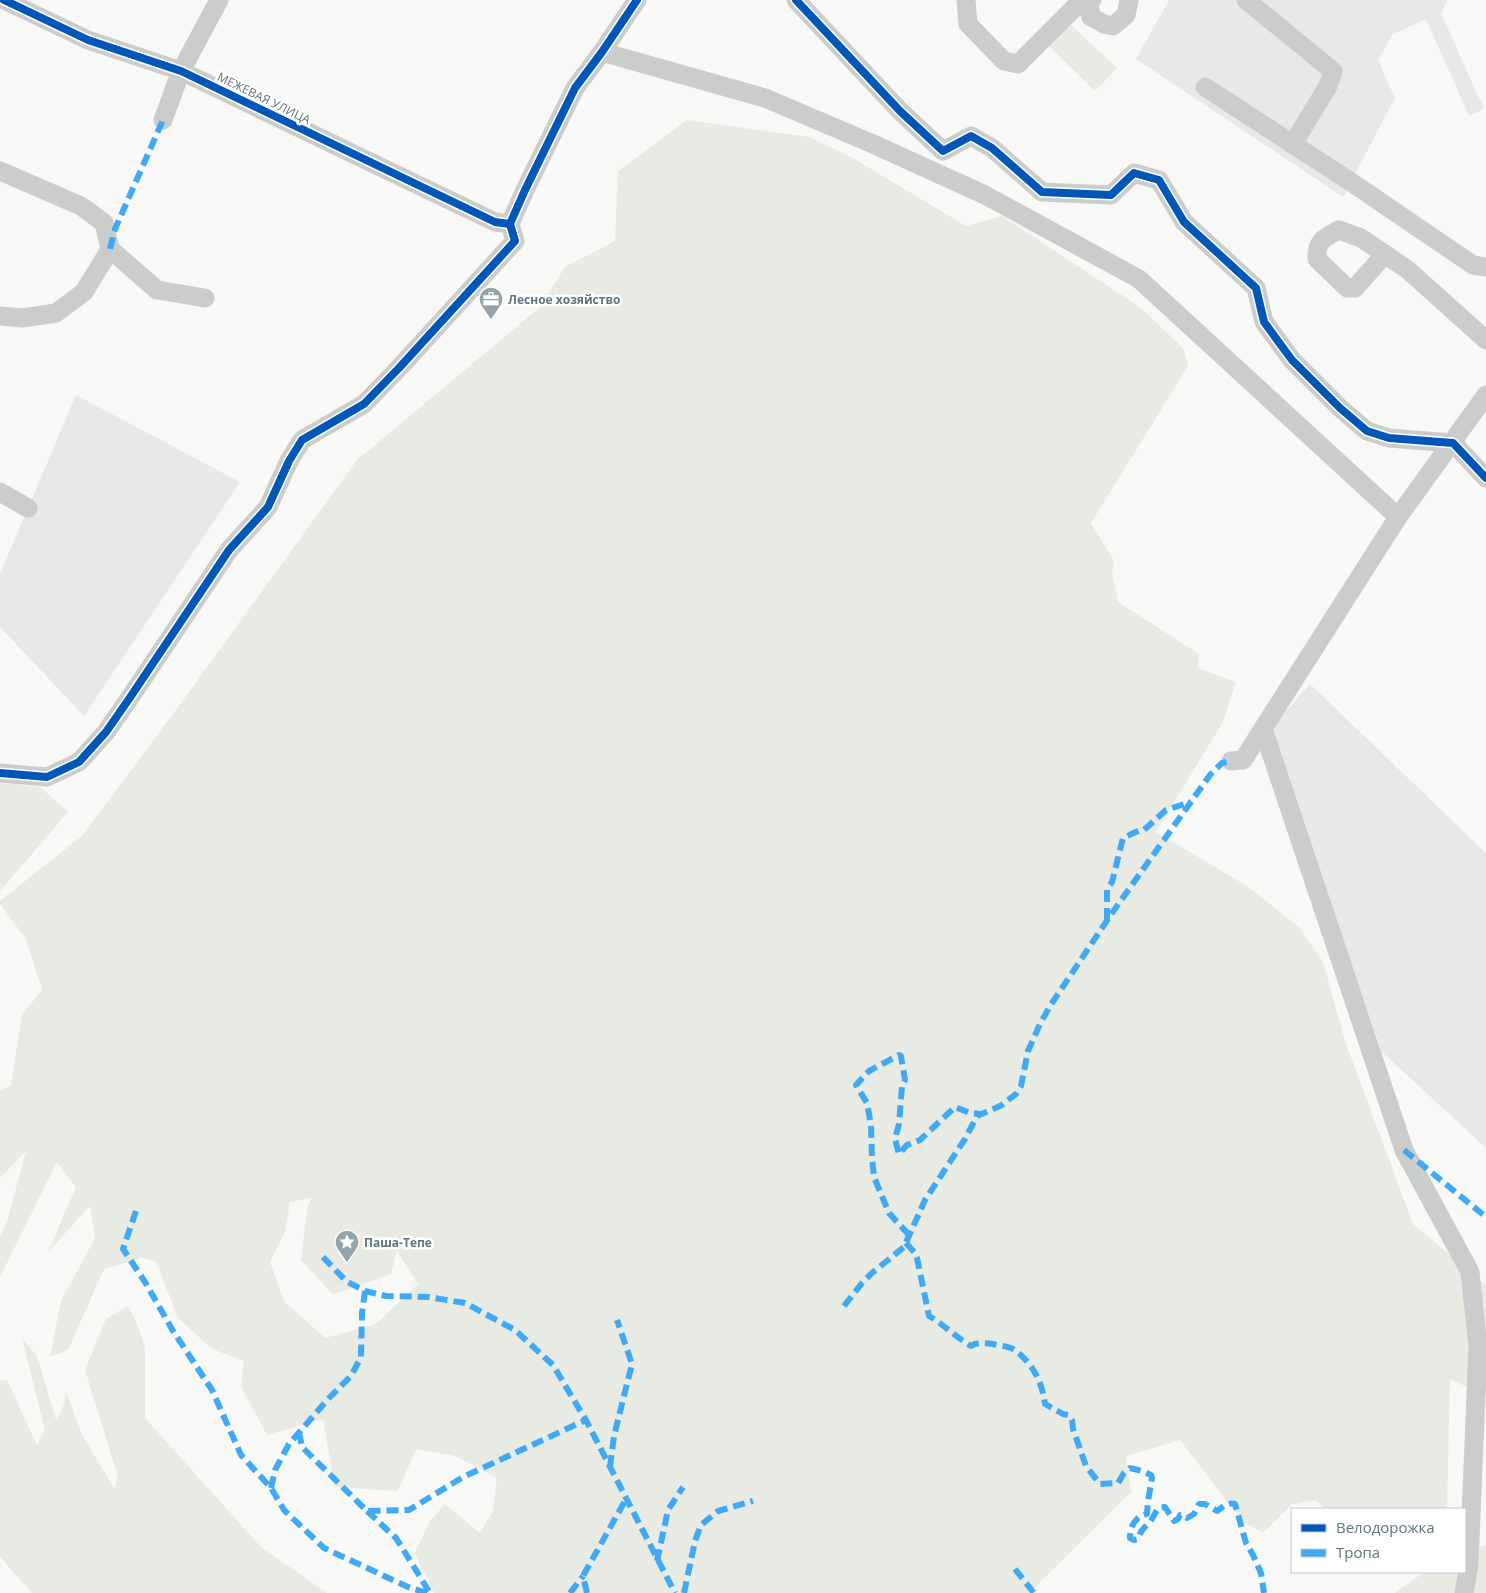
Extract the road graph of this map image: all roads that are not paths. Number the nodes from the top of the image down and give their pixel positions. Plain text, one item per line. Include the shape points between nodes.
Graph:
1 (4, 0) edge
2 (219, 0) edge
3 (637, 0) edge
4 (796, 0) edge
5 (966, 0) edge
6 (1129, 0) edge
7 (1246, 0) edge
8 (1090, 2) edge
9 (602, 52) junction
10 (181, 71) junction
11 (1205, 87) dead end
12 (162, 120) dead end
13 (1293, 144) junction
14 (0, 171) edge
15 (510, 224) junction
16 (110, 248) junction
17 (1385, 254) dead end
18 (1486, 267) edge
19 (205, 298) dead end
20 (0, 316) edge
21 (1486, 340) edge
22 (1486, 395) edge
23 (1452, 443) junction
24 (1486, 478) edge
25 (0, 492) edge
26 (28, 508) dead end
27 (1398, 517) junction
28 (1263, 729) junction
29 (1231, 761) dead end
30 (0, 772) edge
31 (1464, 1593) edge

1 - 10 street, МЕЖЕВАЯ УЛИЦА via 88,40
2 - 10 street
3 - 9 street
4 - 23 street via 900,111 943,151 972,136 992,148 1042,192 1111,195 1134,173 1159,180 1184,222 1256,288 1264,322 1292,360 1340,408 1367,431 1389,438
5 - 8 street via 968,24 1004,61 1018,64 1074,8
6 - 8 street via 1126,15 1113,26 1091,17
7 - 13 street via 1333,71 1328,86
9 - 15 street via 575,88
9 - 27 street via 765,98 986,195 1139,279
10 - 12 street
10 - 15 street, МЕЖЕВАЯ УЛИЦА via 495,222
11 - 13 street
13 - 18 street via 1473,265
14 - 16 street via 80,206 104,223
15 - 30 street via 515,241 399,368 364,404 302,440 268,507 228,550 106,732 79,762 47,777
16 - 19 street via 157,290
16 - 20 street via 84,292 56,313 22,318
17 - 21 street via 1408,270
22 - 23 street
23 - 24 street
23 - 27 street
25 - 26 street
27 - 28 street
28 - 29 street via 1243,760
28 - 31 street via 1404,1150 1470,1272 1478,1346 1469,1564

